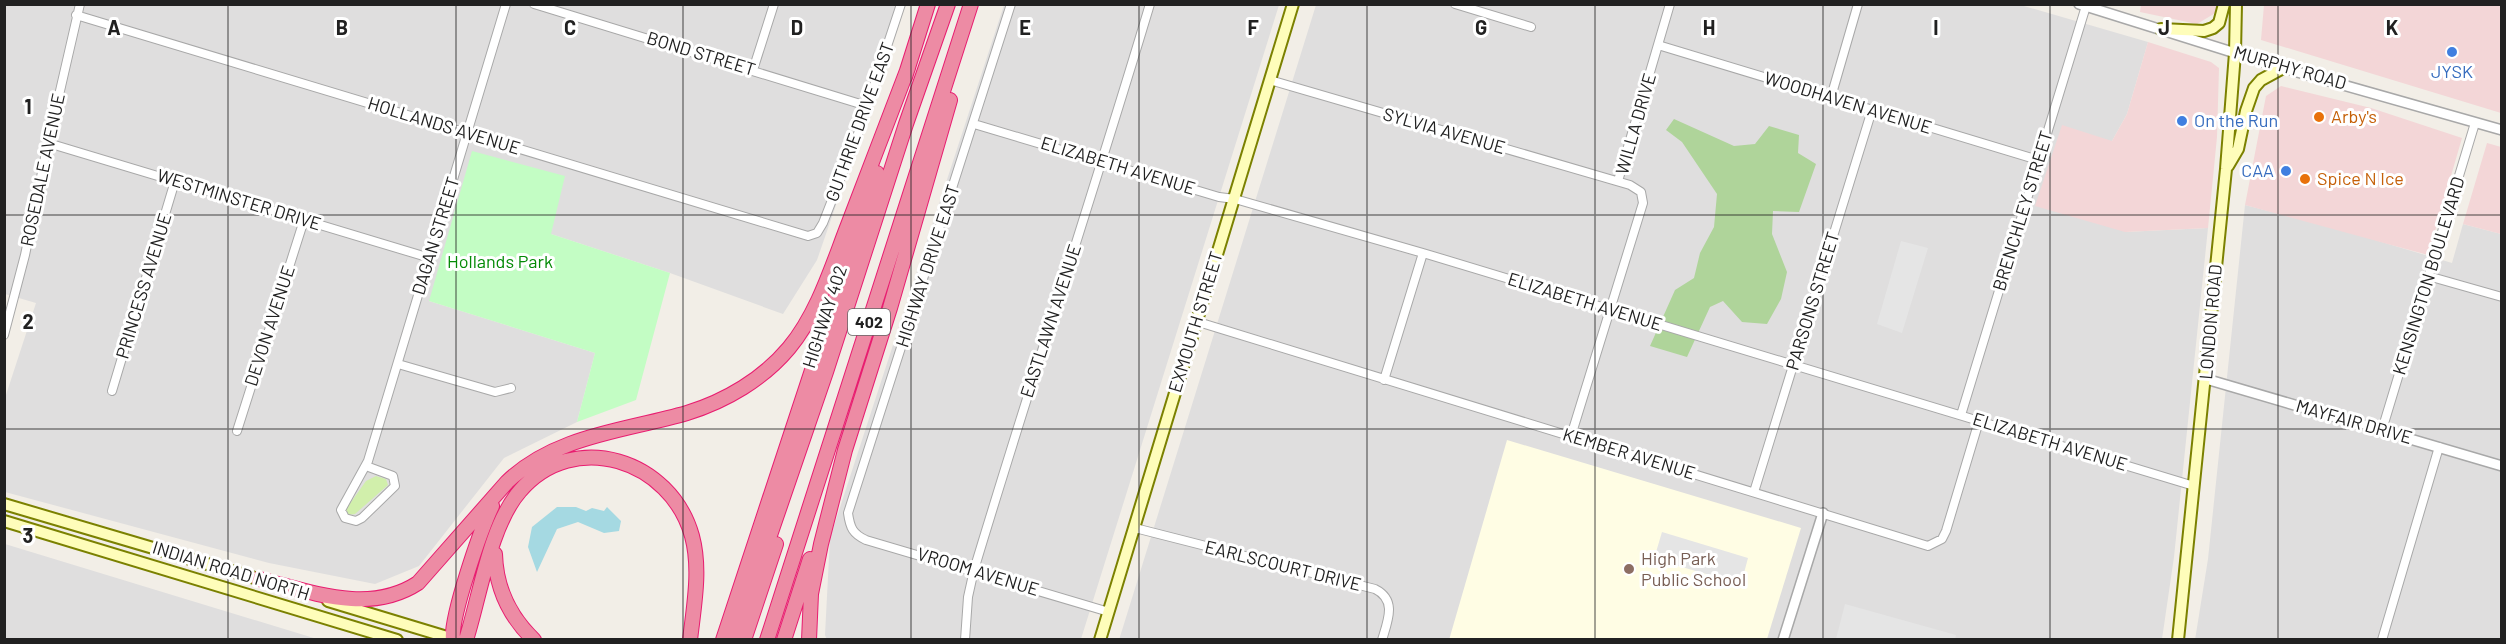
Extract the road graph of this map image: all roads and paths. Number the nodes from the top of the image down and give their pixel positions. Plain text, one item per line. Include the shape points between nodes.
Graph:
1 (80, 4) edge
2 (506, 4) edge
3 (534, 4) edge
4 (774, 4) edge
5 (901, 4) edge
6 (928, 4) edge
7 (948, 4) edge
8 (971, 4) edge
9 (980, 4) edge
10 (1011, 4) edge
11 (1150, 4) edge
12 (1293, 4) edge
13 (1455, 4) edge
14 (1670, 4) edge
15 (1858, 4) edge
16 (2224, 4) edge
17 (2236, 4) edge
18 (2082, 5) edge
19 (76, 15) junction
20 (1531, 27) dead end
21 (940, 28) junction
22 (2162, 29) junction
23 (1658, 45) junction
24 (2235, 53) junction
25 (908, 68) junction
26 (2283, 68) junction
27 (753, 70) junction
28 (1270, 80) junction
29 (1831, 97) junction
30 (867, 106) junction
31 (1872, 110) junction
32 (2475, 123) junction
33 (974, 124) junction
34 (2502, 130) edge
35 (467, 134) junction
36 (48, 143) junction
37 (2038, 160) junction
38 (1103, 161) junction
39 (2226, 169) junction
40 (175, 181) junction
41 (1618, 181) junction
42 (1235, 199) junction
43 (304, 220) junction
44 (812, 235) joint
45 (1423, 253) junction
46 (430, 258) junction
47 (2428, 276) junction
48 (2502, 297) edge
49 (1610, 309) junction
50 (1196, 321) junction
51 (4, 336) edge
52 (398, 364) junction
53 (1794, 365) junction
54 (2206, 379) junction
55 (1384, 380) junction
56 (511, 388) dead end
57 (112, 390) dead end
58 (1961, 415) junction
59 (1979, 421) junction
60 (2382, 430) junction
61 (237, 431) dead end
62 (1571, 436) junction
63 (2439, 447) junction
64 (845, 450) junction
65 (366, 466) junction
66 (2502, 466) edge
67 (2194, 486) junction
68 (499, 490) junction
69 (1755, 492) junction
70 (4, 504) edge
71 (1823, 513) junction
72 (4, 521) edge
73 (850, 527) joint
74 (499, 528) junction
75 (1135, 528) junction
76 (974, 570) junction
77 (259, 579) junction
78 (1109, 612) junction
79 (397, 639) edge
80 (457, 639) edge
81 (534, 639) edge
82 (690, 639) edge
83 (723, 639) edge
84 (734, 639) edge
85 (744, 639) edge
86 (767, 639) edge
87 (784, 639) edge
88 (809, 639) edge
89 (964, 639) edge
90 (1100, 639) edge
91 (1382, 639) edge
92 (1783, 639) edge
93 (2178, 639) edge
94 (2382, 639) edge

1 - 19 street, ROSEDALE AVENUE
2 - 35 street, DAGAN STREET
3 - 27 street, BOND STREET
4 - 27 street
5 - 30 street, GUTHRIE DRIVE EAST
6 - 25 highway
7 - 21 highway, HIGHWAY 402 / 402
8 - 86 highway, 402
9 - 64 highway
10 - 33 street, HIGHWAY DRIVE EAST
11 - 38 street, EASTLAWN AVENUE
12 - 28 main road, EXMOUTH STREET
13 - 20 street
14 - 23 street, WILLA DRIVE
15 - 29 street
16 - 22 main road via 2221,20 2209,30
17 - 24 main road, LONDON ROAD
18 - 22 street, MURPHY ROAD
18 - 37 street, BRENCHLEY STREET
19 - 35 street, HOLLANDS AVENUE
19 - 36 street, ROSEDALE AVENUE
21 - 84 highway, HIGHWAY 402 / 402
21 - 85 highway via 912,127
22 - 24 street, MURPHY ROAD
23 - 29 street, WOODHAVEN AVENUE
23 - 41 street, WILLA DRIVE
24 - 26 street, MURPHY ROAD
24 - 39 main road, LONDON ROAD
25 - 68 highway via 830,271 812,312 789,348 760,376 719,400 674,416 573,441 521,468
25 - 83 highway via 826,331
26 - 32 street, MURPHY ROAD
26 - 39 main road via 2254,88 2238,149
27 - 30 street, BOND STREET
28 - 41 street, SYLVIA AVENUE
28 - 42 main road, EXMOUTH STREET
29 - 31 street, WOODHAVEN AVENUE
30 - 44 street, GUTHRIE DRIVE EAST via 820,230
31 - 37 street, WOODHAVEN AVENUE
31 - 53 street, PARSONS STREET
32 - 34 street, MURPHY ROAD
32 - 47 street, KENSINGTON BOULEVARD
33 - 38 street, ELIZABETH AVENUE
33 - 73 street, HIGHWAY DRIVE EAST via 848,513
35 - 44 street, HOLLANDS AVENUE
35 - 46 street, DAGAN STREET
36 - 40 street, WESTMINSTER DRIVE
36 - 51 street, ROSEDALE AVENUE
37 - 58 street, BRENCHLEY STREET
38 - 42 street, ELIZABETH AVENUE
38 - 76 street, EASTLAWN AVENUE
39 - 54 main road, LONDON ROAD
40 - 43 street, WESTMINSTER DRIVE
40 - 57 street, PRINCESS AVENUE
41 - 49 street, WILLA DRIVE via 1637,189 1643,197
42 - 45 street, ELIZABETH AVENUE
42 - 50 main road, EXMOUTH STREET
43 - 46 street, WESTMINSTER DRIVE
43 - 61 street, DEVON AVENUE
45 - 49 street, ELIZABETH AVENUE
45 - 55 street
46 - 52 street, DAGAN STREET
47 - 48 street
47 - 60 street, KENSINGTON BOULEVARD
49 - 53 street, ELIZABETH AVENUE
49 - 62 street, WILLA DRIVE
50 - 55 street, KEMBER AVENUE
50 - 75 main road, EXMOUTH STREET
52 - 56 street via 495,392
52 - 65 street, DAGAN STREET
53 - 58 street, ELIZABETH AVENUE
53 - 69 street, PARSONS STREET
54 - 60 street, MAYFAIR DRIVE
54 - 67 main road, LONDON ROAD
55 - 62 street, KEMBER AVENUE
58 - 59 street, ELIZABETH AVENUE
59 - 67 street, ELIZABETH AVENUE
59 - 71 street, KEMBER AVENUE via 1946,531 1936,543 1928,546
60 - 63 street, MAYFAIR DRIVE
62 - 69 street, KEMBER AVENUE
63 - 66 street, MAYFAIR DRIVE
63 - 94 street
64 - 87 highway
64 - 88 highway via 815,569
65 - 65 street, DAGAN STREET via 393,476 395,486 362,518 345,519 341,510
67 - 93 main road, LONDON ROAD
68 - 77 highway via 418,583 403,593 379,600 332,598
68 - 80 highway via 477,544 458,608
69 - 71 street, KEMBER AVENUE
70 - 77 main road, INDIAN ROAD NORTH
71 - 92 street
72 - 79 main road, INDIAN ROAD NORTH
73 - 76 street, VROOM AVENUE via 866,540
74 - 80 highway
74 - 81 highway via 495,555 502,593 517,621
74 - 82 highway via 520,490 536,476 565,462 606,459 648,474 672,495 692,535 697,577
75 - 78 main road, EXMOUTH STREET
75 - 91 street, EARLSCOURT DRIVE via 1375,589 1387,597 1390,609
76 - 78 street, VROOM AVENUE
76 - 89 street, EASTLAWN AVENUE
77 - 80 main road, INDIAN ROAD NORTH
78 - 90 main road, EXMOUTH STREET

